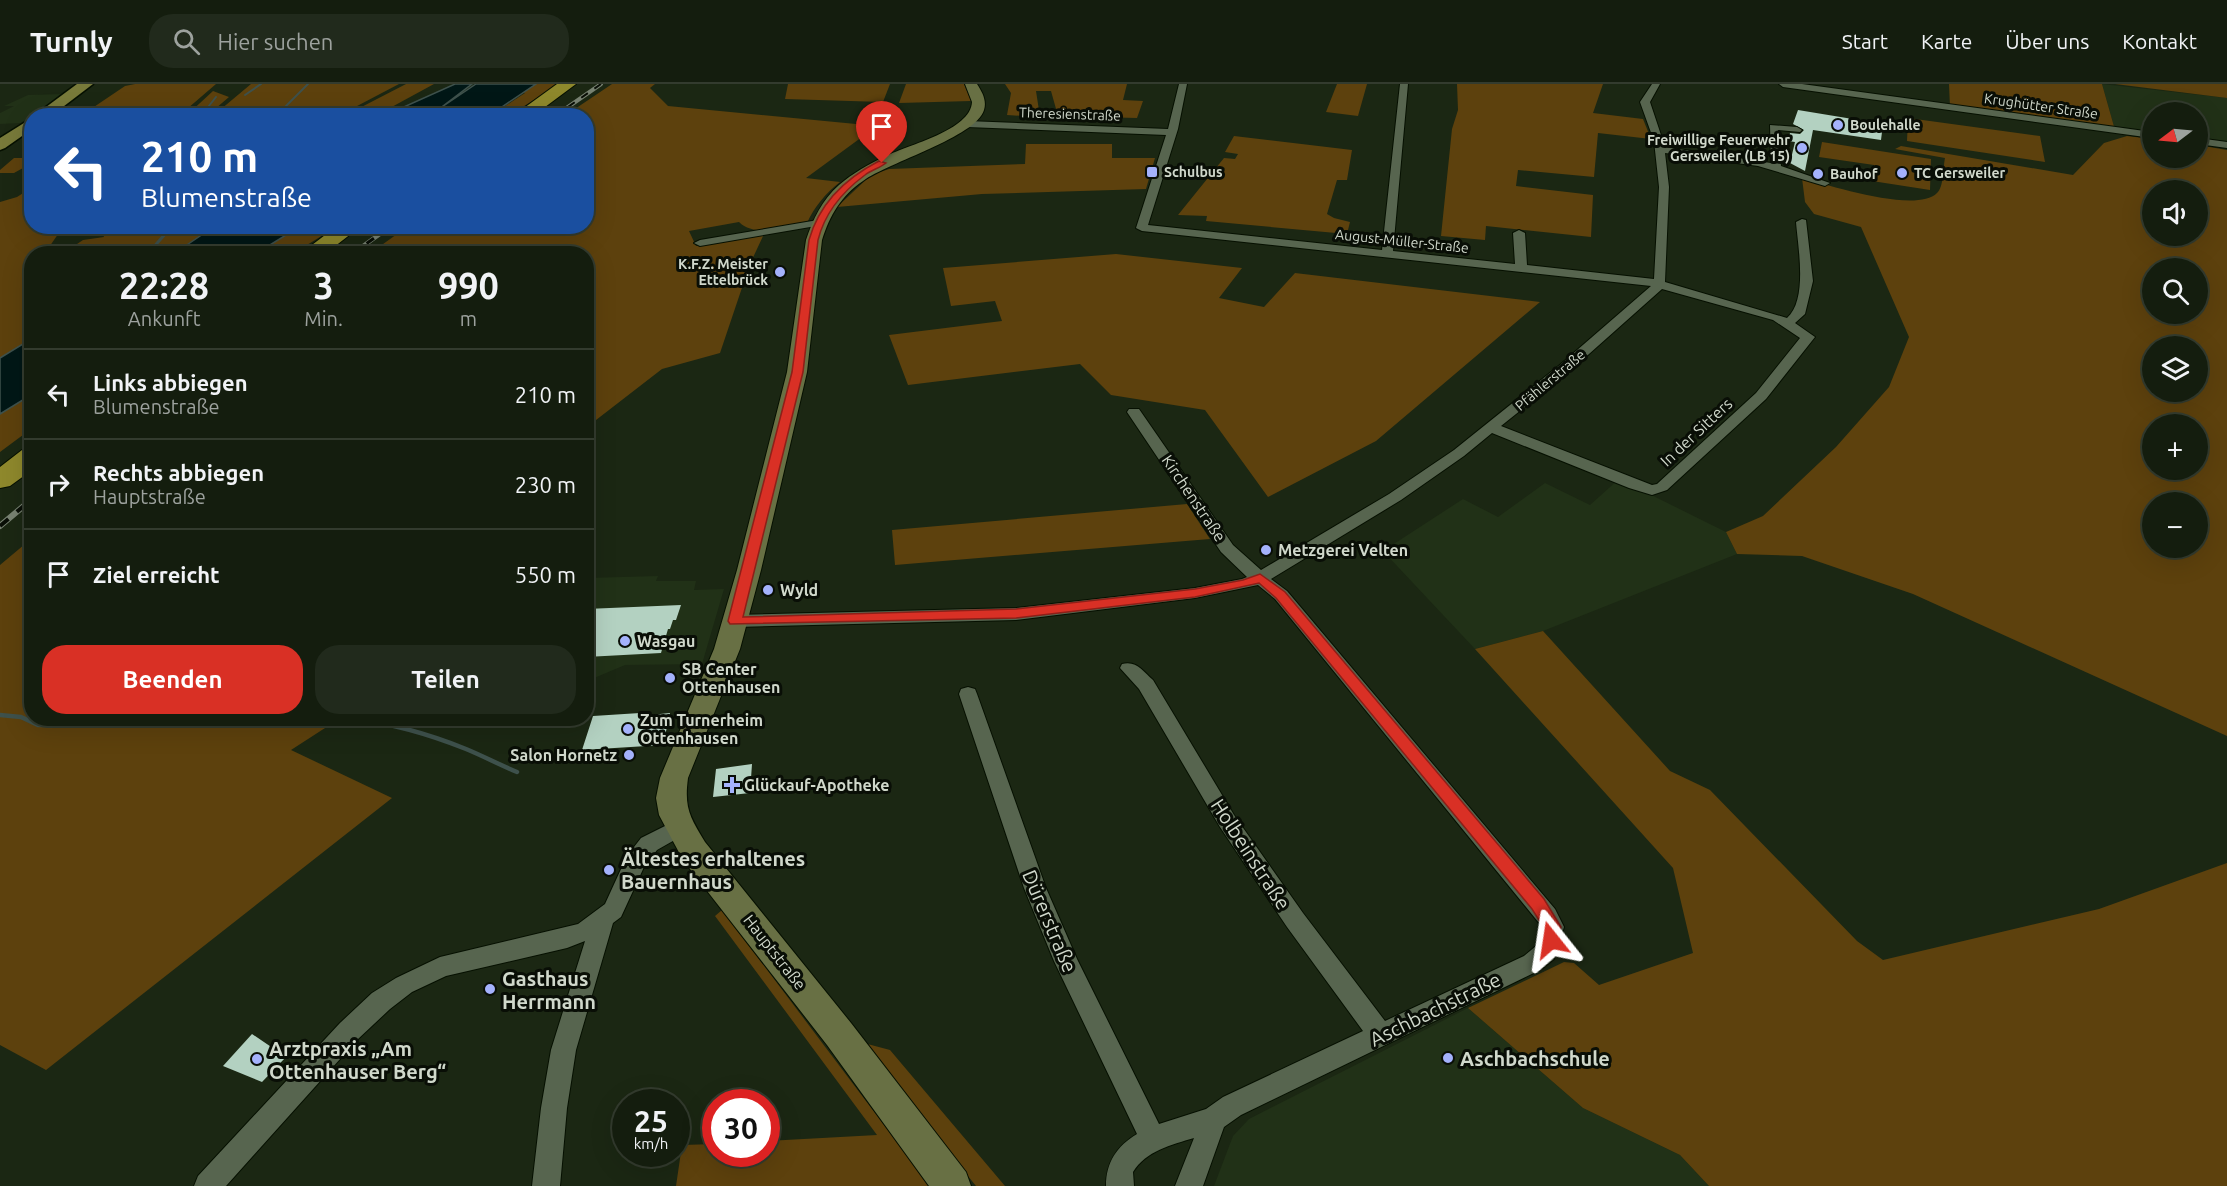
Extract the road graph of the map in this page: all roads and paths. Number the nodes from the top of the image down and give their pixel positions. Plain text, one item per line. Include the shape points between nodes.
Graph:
1 (86, 84) edge
2 (568, 84) edge
3 (579, 84) edge
4 (971, 84) edge
5 (1183, 84) edge
6 (1404, 84) edge
7 (1656, 84) edge
8 (1782, 84) edge
9 (52, 108) edge
10 (533, 108) edge
11 (543, 108) edge
12 (967, 124) junction
13 (24, 127) edge
14 (1797, 130) dead end
15 (1172, 132) junction
16 (2142, 134) edge
17 (2, 142) edge
18 (2208, 142) edge
19 (2227, 145) edge
20 (1660, 149) junction
21 (1776, 167) junction
22 (1825, 183) dead end
23 (1802, 222) dead end
24 (818, 223) junction
25 (1519, 233) dead end
26 (339, 234) edge
27 (353, 234) edge
28 (700, 243) dead end
29 (322, 246) edge
30 (335, 246) edge
31 (1387, 255) junction
32 (1521, 268) junction
33 (1659, 284) junction
34 (1788, 323) junction
35 (1134, 412) dead end
36 (1492, 428) junction
37 (24, 450) edge
38 (24, 462) edge
39 (0, 467) edge
40 (0, 480) edge
41 (1260, 578) junction
42 (735, 621) junction
43 (1129, 668) dead end
44 (968, 694) dead end
45 (679, 827) junction
46 (602, 921) junction
47 (1381, 1036) junction
48 (1214, 1119) junction
49 (1153, 1139) junction
50 (208, 1186) edge
51 (546, 1186) edge
52 (952, 1186) edge
53 (1120, 1186) edge
54 (1189, 1186) edge

1 - 9 main road
2 - 10 highway
3 - 11 highway
4 - 12 main road via 979,101 977,113
5 - 15 street
6 - 31 street
7 - 20 street via 1645,102
8 - 16 street, Krughütter Straße
12 - 15 street, Theresienstraße
12 - 24 main road, Hauptstraße via 864,172 836,196
13 - 17 main road
14 - 21 street via 1773,127
15 - 31 street, August-Müller-Straße via 1142,228
18 - 19 street
20 - 21 street
20 - 33 street via 1664,198
21 - 22 street
23 - 34 street via 1807,281 1799,314
24 - 28 street
24 - 42 main road, Hauptstraße via 797,372
25 - 32 street
26 - 29 highway
27 - 30 highway
31 - 32 street, August-Müller-Straße
32 - 33 street, August-Müller-Straße
33 - 34 street, In der Sitters
33 - 36 street, Pfählerstraße
34 - 36 street, In der Sitters via 1808,337 1806,341 1761,396 1662,488 1652,490 1634,485
35 - 41 street, Kirchenstraße via 1227,548
36 - 41 street, Pfählerstraße via 1395,497
37 - 39 highway
38 - 40 highway
41 - 42 street, Pfählerstraße via 1195,593 1016,614
41 - 47 street, Aschbachstraße via 1281,595 1417,756 1553,927 1546,952 1532,963
42 - 45 main road, Hauptstraße via 674,778 671,798
43 - 47 street, Holbeinstraße via 1146,685 1227,821
44 - 49 street, Dürerstraße via 1035,888 1066,961
45 - 46 street via 649,844 618,902
45 - 52 main road, Hauptstraße
46 - 50 street via 567,938 440,968 381,1001
46 - 51 street via 554,1096
47 - 48 street, Aschbachstraße via 1232,1106
48 - 49 street, Aschbachstraße
48 - 54 street
49 - 53 street, Aschbachstraße via 1131,1153 1121,1169

